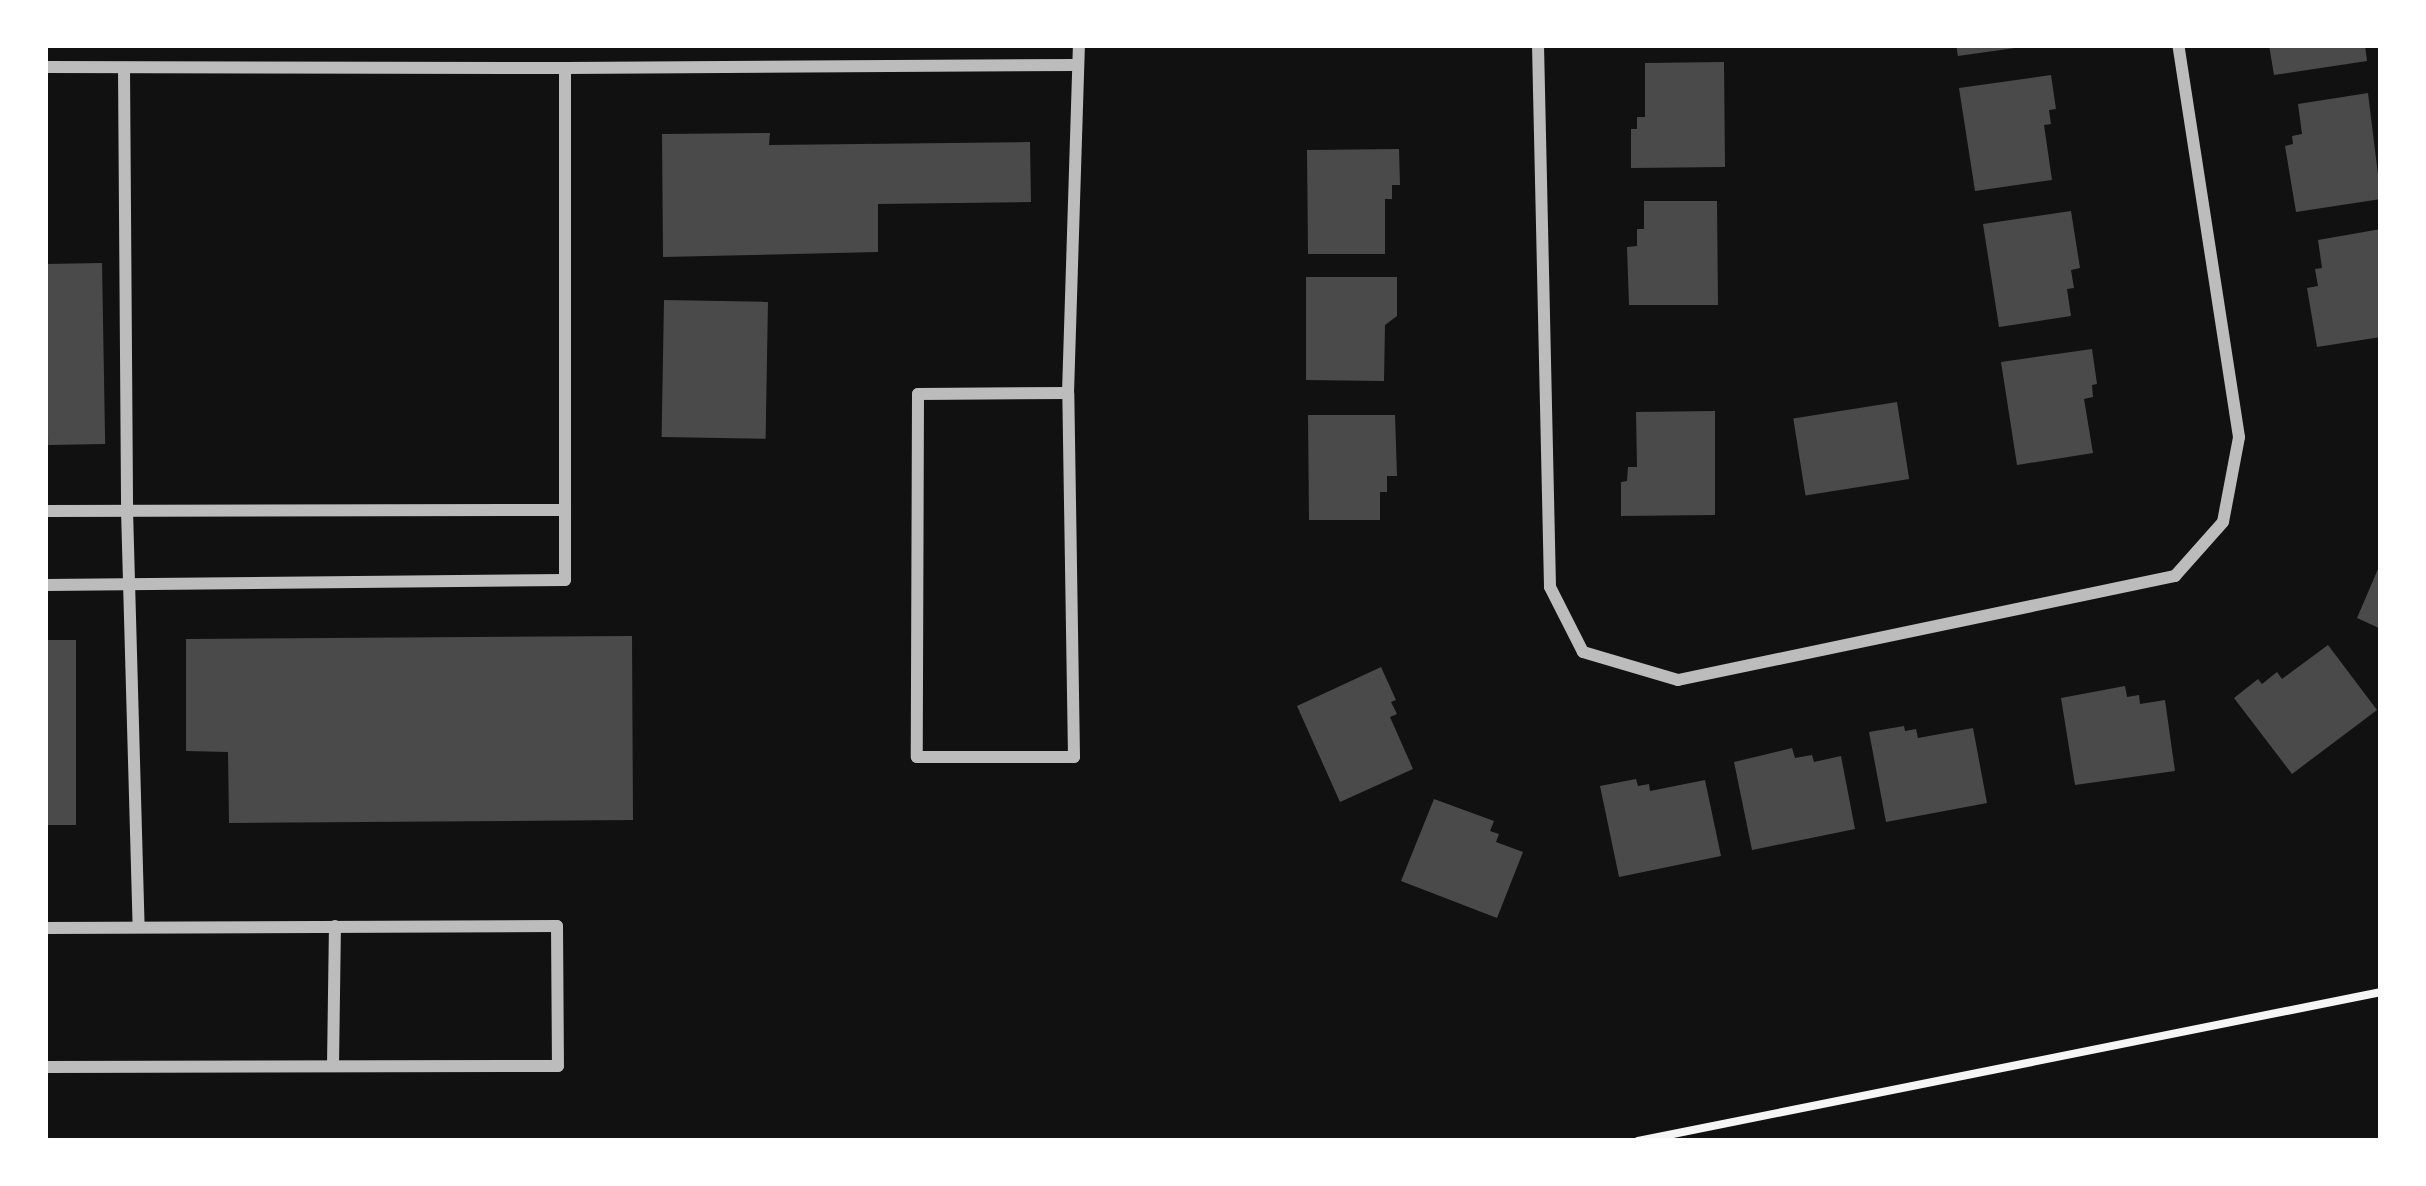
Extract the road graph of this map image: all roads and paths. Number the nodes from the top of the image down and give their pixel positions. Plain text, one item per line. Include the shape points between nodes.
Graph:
1 (1079, 45) edge
2 (1538, 45) edge
3 (2178, 45) edge
4 (1074, 65) junction
5 (45, 67) edge
6 (124, 68) junction
7 (565, 68) junction
8 (1068, 393) junction
9 (127, 510) junction
10 (564, 510) junction
11 (45, 511) edge
12 (129, 584) junction
13 (45, 585) edge
14 (334, 926) junction
15 (139, 927) junction
16 (45, 928) edge
17 (2381, 992) edge
18 (333, 1066) junction
19 (45, 1067) edge
20 (1638, 1141) edge

1 - 4 street
2 - 3 street via 1550,587 1582,652 1678,680 2175,576 2223,522 2240,437
4 - 7 street
4 - 8 street
5 - 6 street
6 - 7 street
6 - 9 street
7 - 10 street
8 - 8 street via 918,394 917,757 1074,757
9 - 10 street
9 - 11 street
9 - 12 street
10 - 12 street via 565,580
12 - 13 street
12 - 15 street
14 - 15 street
14 - 18 street
14 - 18 street via 557,926 558,1066
15 - 16 street
17 - 20 path
18 - 19 street

